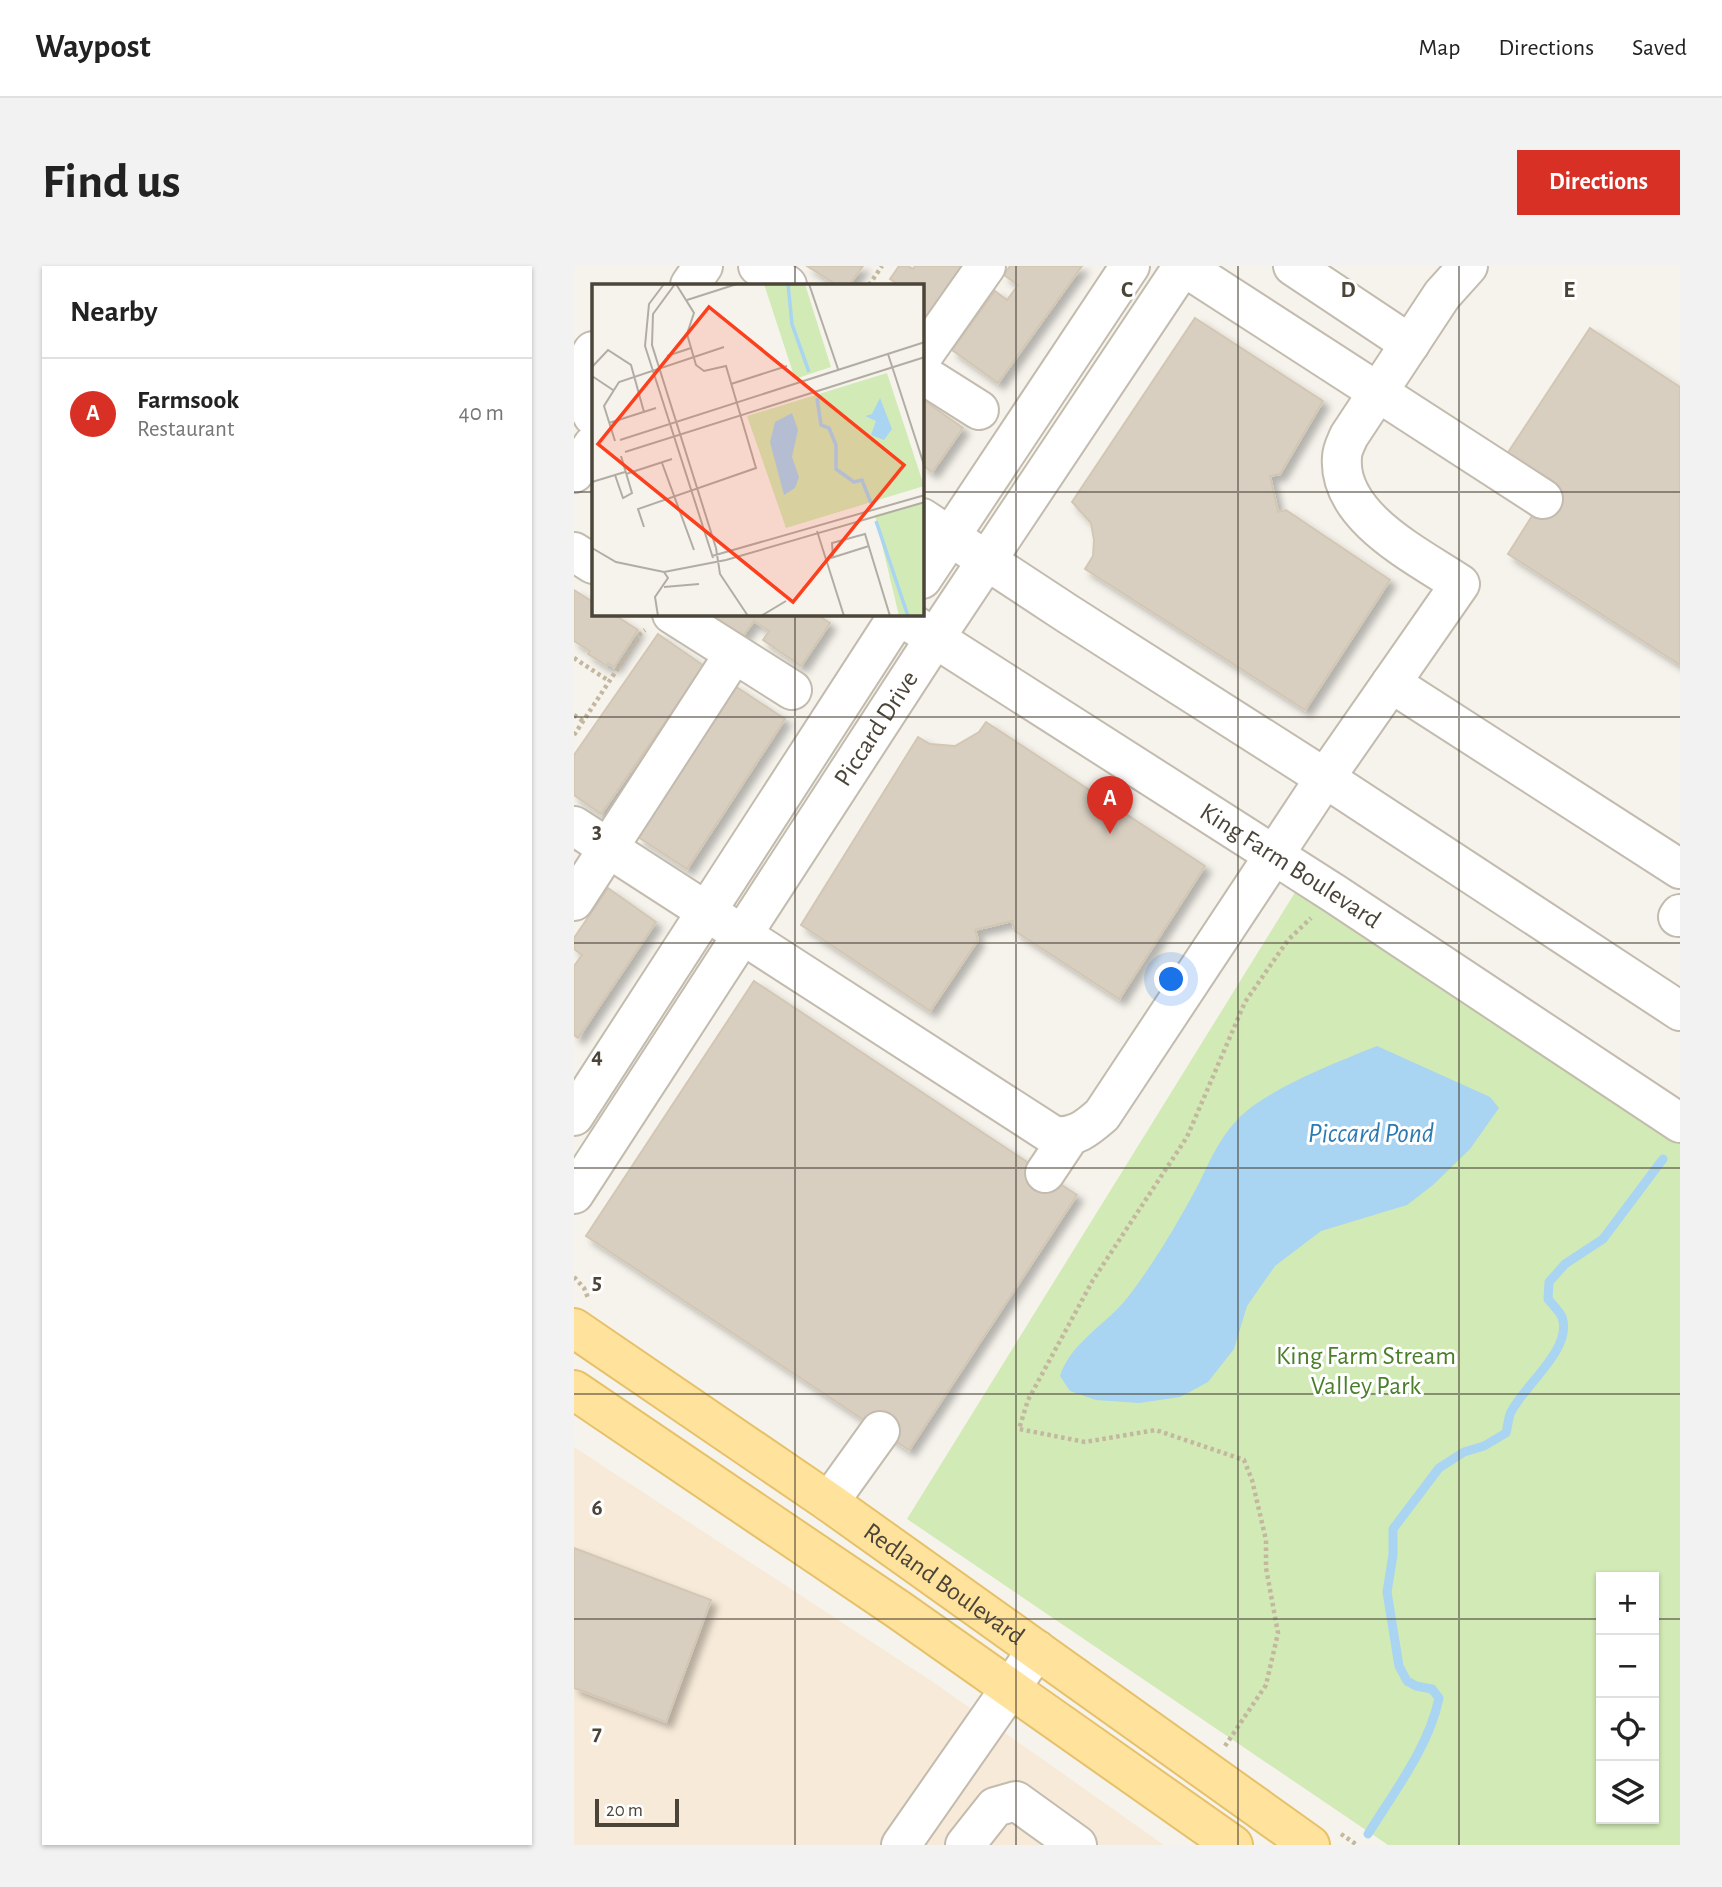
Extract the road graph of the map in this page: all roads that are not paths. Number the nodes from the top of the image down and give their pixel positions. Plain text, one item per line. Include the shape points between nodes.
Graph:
1 (703, 266) edge
2 (758, 266) edge
3 (986, 266) edge
4 (1130, 266) edge
5 (1183, 266) edge
6 (1293, 266) edge
7 (1468, 266) edge
8 (691, 284) edge
9 (785, 284) edge
10 (1410, 344) junction
11 (592, 353) edge
12 (924, 354) edge
13 (924, 375) edge
14 (1378, 392) junction
15 (979, 410) dead end
16 (592, 414) edge
17 (592, 446) edge
18 (574, 473) edge
19 (1543, 499) dead end
20 (936, 527) edge
21 (574, 552) edge
22 (987, 561) junction
23 (592, 563) edge
24 (924, 572) edge
25 (897, 616) edge
26 (900, 616) edge
27 (661, 619) edge
28 (934, 639) junction
29 (734, 654) junction
30 (1391, 683) junction
31 (792, 690) dead end
32 (1325, 778) junction
33 (574, 826) edge
34 (608, 849) junction
35 (1274, 855) junction
36 (1680, 869) edge
37 (574, 901) edge
38 (706, 912) junction
39 (743, 936) junction
40 (1680, 1011) edge
41 (574, 1116) edge
42 (1680, 1123) edge
43 (1069, 1137) junction
44 (1045, 1172) dead end
45 (574, 1194) edge
46 (574, 1328) edge
47 (574, 1391) edge
48 (880, 1431) dead end
49 (830, 1502) junction
50 (1037, 1650) junction
51 (1010, 1689) junction
52 (912, 1841) edge
53 (965, 1845) edge
54 (1077, 1845) edge
55 (1233, 1845) edge
56 (1310, 1845) edge

1 - 8 street
2 - 9 street
3 - 12 street
4 - 20 street
5 - 14 street
5 - 22 street, Piccard Drive
6 - 10 street
7 - 10 street via 1442,295
10 - 14 street
11 - 16 street via 581,384
13 - 15 street
14 - 19 street
14 - 30 street via 1341,456 1351,499 1389,536 1460,584
17 - 18 street
20 - 22 street
20 - 24 street
21 - 23 street
22 - 28 street, Piccard Drive
22 - 32 street
25 - 38 street, Piccard Drive
26 - 28 street, King Farm Boulevard
27 - 29 street
28 - 35 street, King Farm Boulevard
28 - 39 street, Piccard Drive
29 - 31 street
29 - 34 street
30 - 32 street
30 - 36 street
32 - 35 street
32 - 40 street
33 - 34 street
34 - 37 street
34 - 38 street
35 - 42 street, King Farm Boulevard
35 - 43 street via 1102,1115
38 - 39 street
38 - 41 street, Piccard Drive
39 - 43 street via 1054,1136
39 - 45 street, Piccard Drive
43 - 44 street
46 - 49 main road, Redland Boulevard
47 - 51 main road, Redland Boulevard
48 - 49 street
49 - 50 main road, Redland Boulevard
50 - 51 street
50 - 56 main road, Redland Boulevard
51 - 52 street
51 - 55 main road, Redland Boulevard
53 - 54 street via 995,1807 1016,1801

